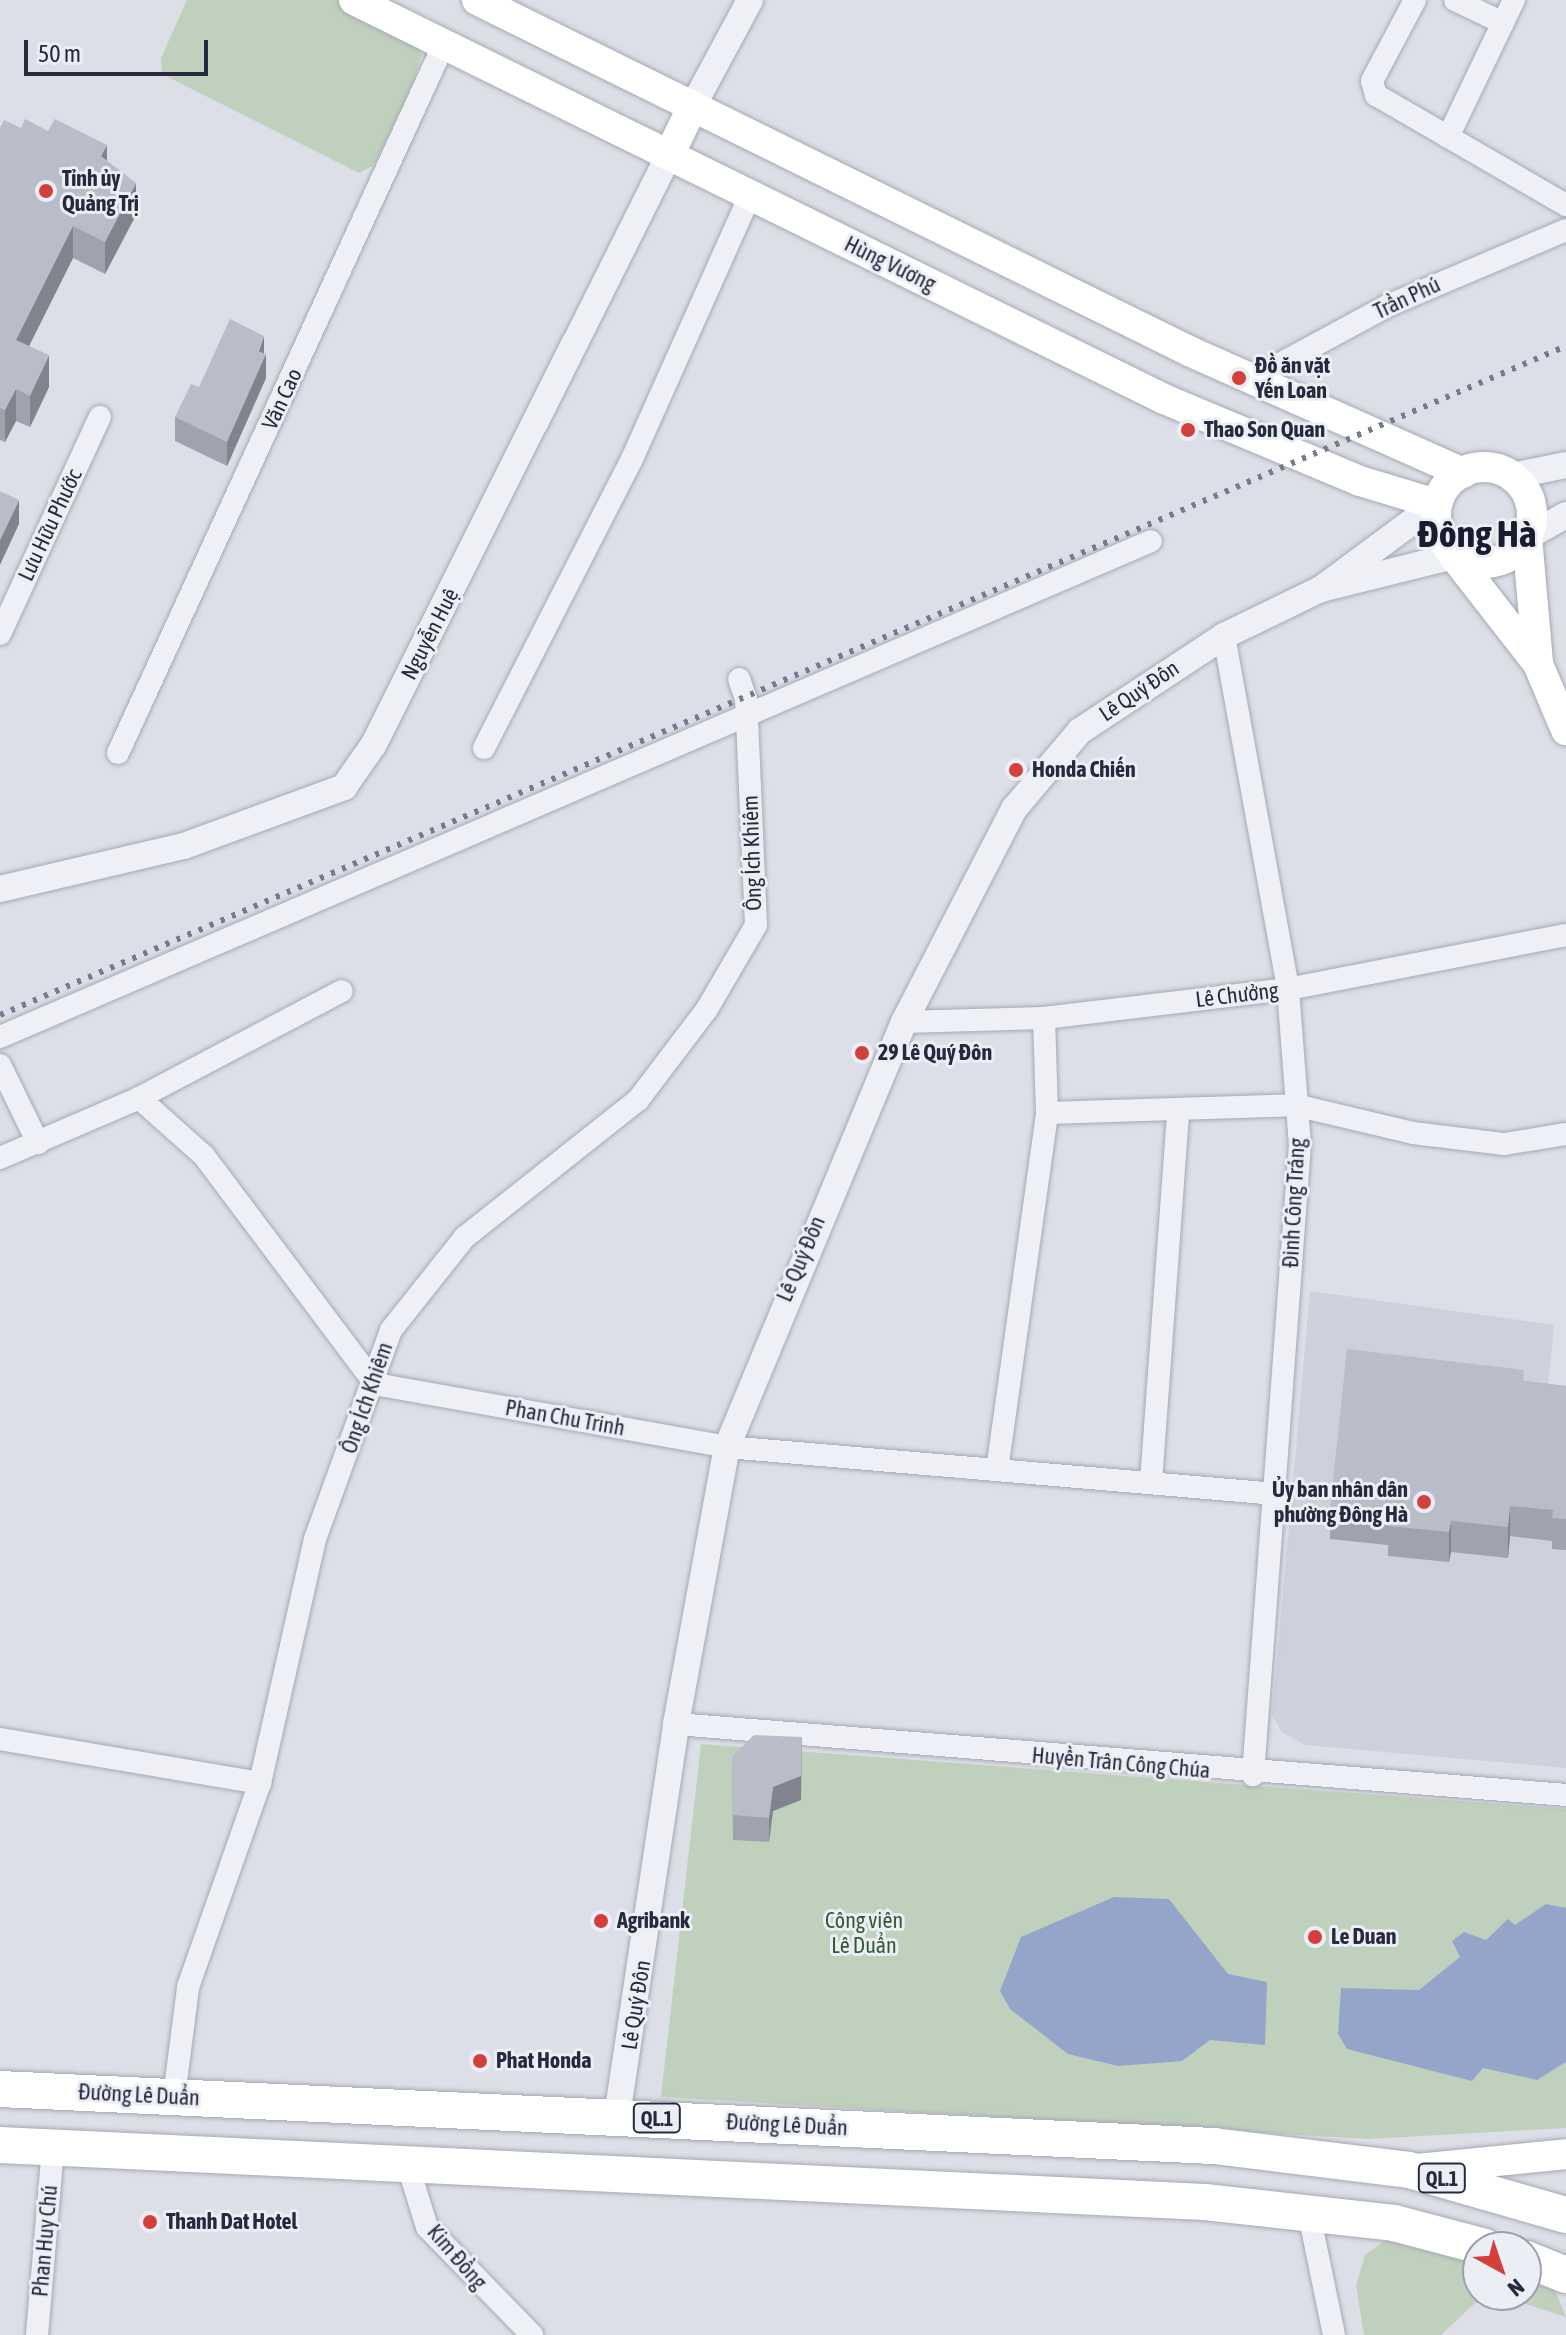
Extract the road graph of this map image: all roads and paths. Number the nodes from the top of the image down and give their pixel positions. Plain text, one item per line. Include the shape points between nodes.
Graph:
1 (354, 0) edge
2 (477, 0) edge
3 (750, 0) edge
4 (1415, 0) edge
5 (1455, 0) edge
6 (1514, 0) edge
7 (1503, 23) junction
8 (444, 44) junction
9 (693, 106) junction
10 (1448, 137) junction
11 (669, 155) junction
12 (750, 195) junction
13 (1566, 205) edge
14 (1566, 230) edge
15 (1254, 378) junction
16 (100, 417) dead end
17 (1566, 465) edge
18 (1463, 473) junction
19 (1512, 476) junction
20 (1436, 504) junction
21 (1566, 515) edge
22 (1527, 537) junction
23 (1151, 541) dead end
24 (1454, 556) junction
25 (1321, 589) junction
26 (0, 634) edge
27 (1224, 636) junction
28 (1538, 664) junction
29 (739, 679) dead end
30 (746, 712) junction
31 (1566, 730) edge
32 (484, 748) dead end
33 (118, 753) dead end
34 (0, 889) edge
35 (1566, 935) edge
36 (1288, 989) junction
37 (342, 991) dead end
38 (1044, 1018) junction
39 (904, 1022) junction
40 (0, 1037) edge
41 (0, 1065) edge
42 (139, 1098) junction
43 (1295, 1105) junction
44 (1178, 1111) junction
45 (1047, 1113) junction
46 (1566, 1134) edge
47 (38, 1143) junction
48 (0, 1158) edge
49 (375, 1384) junction
50 (727, 1447) junction
51 (997, 1470) junction
52 (1151, 1482) junction
53 (1276, 1494) junction
54 (676, 1724) junction
55 (0, 1739) edge
56 (1253, 1775) junction
57 (260, 1783) junction
58 (1566, 1795) edge
59 (0, 2089) edge
60 (174, 2097) junction
61 (617, 2116) junction
62 (0, 2145) edge
63 (53, 2147) junction
64 (1566, 2154) edge
65 (1313, 2158) junction
66 (407, 2163) junction
67 (1409, 2170) junction
68 (616, 2172) junction
69 (1309, 2214) junction
70 (1566, 2215) edge
71 (1462, 2241) edge
72 (1542, 2265) edge
73 (1566, 2275) edge
74 (1332, 2334) edge
75 (37, 2335) edge
76 (532, 2335) edge

1 - 8 main road, Hùng Vương
2 - 9 main road
3 - 9 street
4 - 10 street via 1371,88
5 - 7 street
6 - 7 street
7 - 10 street
8 - 11 main road, Hùng Vương
8 - 33 street, Văn Cao
9 - 11 main road
9 - 15 main road
10 - 13 street
11 - 12 main road, Hùng Vương
11 - 34 street, Nguyễn Huệ via 374,744 344,787 184,846
12 - 20 main road, Hùng Vương via 1164,399 1360,481
12 - 32 street via 632,459
14 - 15 street, Trần Phú via 1387,306
15 - 18 main road
16 - 26 street, Lưu Hữu Phước
17 - 19 street
18 - 19 main road via 1495,468
18 - 20 main road
19 - 22 main road via 1533,515
20 - 24 main road
20 - 25 street, Lê Quý Đôn
21 - 22 street
22 - 24 main road via 1495,562
22 - 28 main road
23 - 30 street
24 - 25 street, Lê Quý Đôn
24 - 28 main road
25 - 27 street, Lê Quý Đôn
27 - 36 street, Đinh Công Tráng
27 - 39 street, Lê Quý Đôn via 1080,731 1038,772
28 - 31 main road
29 - 30 street, Ông Ích Khiêm
30 - 40 street
30 - 49 street, Ông Ích Khiêm via 756,925 707,1009 638,1100 465,1237 429,1276 391,1330
35 - 36 street, Lê Chưởng
36 - 38 street, Lê Chưởng
36 - 43 street, Đinh Công Tráng
37 - 42 street
38 - 39 street, Lê Chưởng
38 - 45 street
39 - 50 street, Lê Quý Đôn
41 - 47 street
42 - 47 street
42 - 49 street via 204,1156
43 - 44 street
43 - 46 street via 1413,1133 1504,1144
43 - 53 street, Đinh Công Tráng via 1300,1144
44 - 45 street
44 - 52 street
45 - 51 street
47 - 48 street
49 - 50 street, Phan Chu Trinh
49 - 57 street, Ông Ích Khiêm via 315,1539
50 - 51 street, Phan Chu Trinh
50 - 54 street, Lê Quý Đôn
51 - 52 street, Phan Chu Trinh
52 - 53 street, Phan Chu Trinh
53 - 56 street, Đinh Công Tráng
54 - 56 street, Huyền Trân Công Chúa
54 - 61 street, Lê Quý Đôn
55 - 57 street
56 - 58 street, Huyền Trân Công Chúa
57 - 60 street, Ông Ích Khiêm via 188,1987
59 - 60 highway, Đường Lê Duẩn / QL.1
60 - 61 highway, Đường Lê Duẩn / QL.1
61 - 65 highway, Đường Lê Duẩn / QL.1 via 1214,2146
61 - 68 highway
62 - 63 highway
63 - 66 highway
63 - 75 street, Phan Huy Chú
64 - 67 main road
65 - 67 highway, Đường Lê Duẩn / QL.1
65 - 69 highway
66 - 68 highway
66 - 76 street, Kim Đồng via 427,2227
67 - 70 highway, Đường Lê Duẩn / QL.1
68 - 69 highway via 1205,2202
69 - 71 highway via 1394,2223
69 - 74 street
72 - 73 highway

